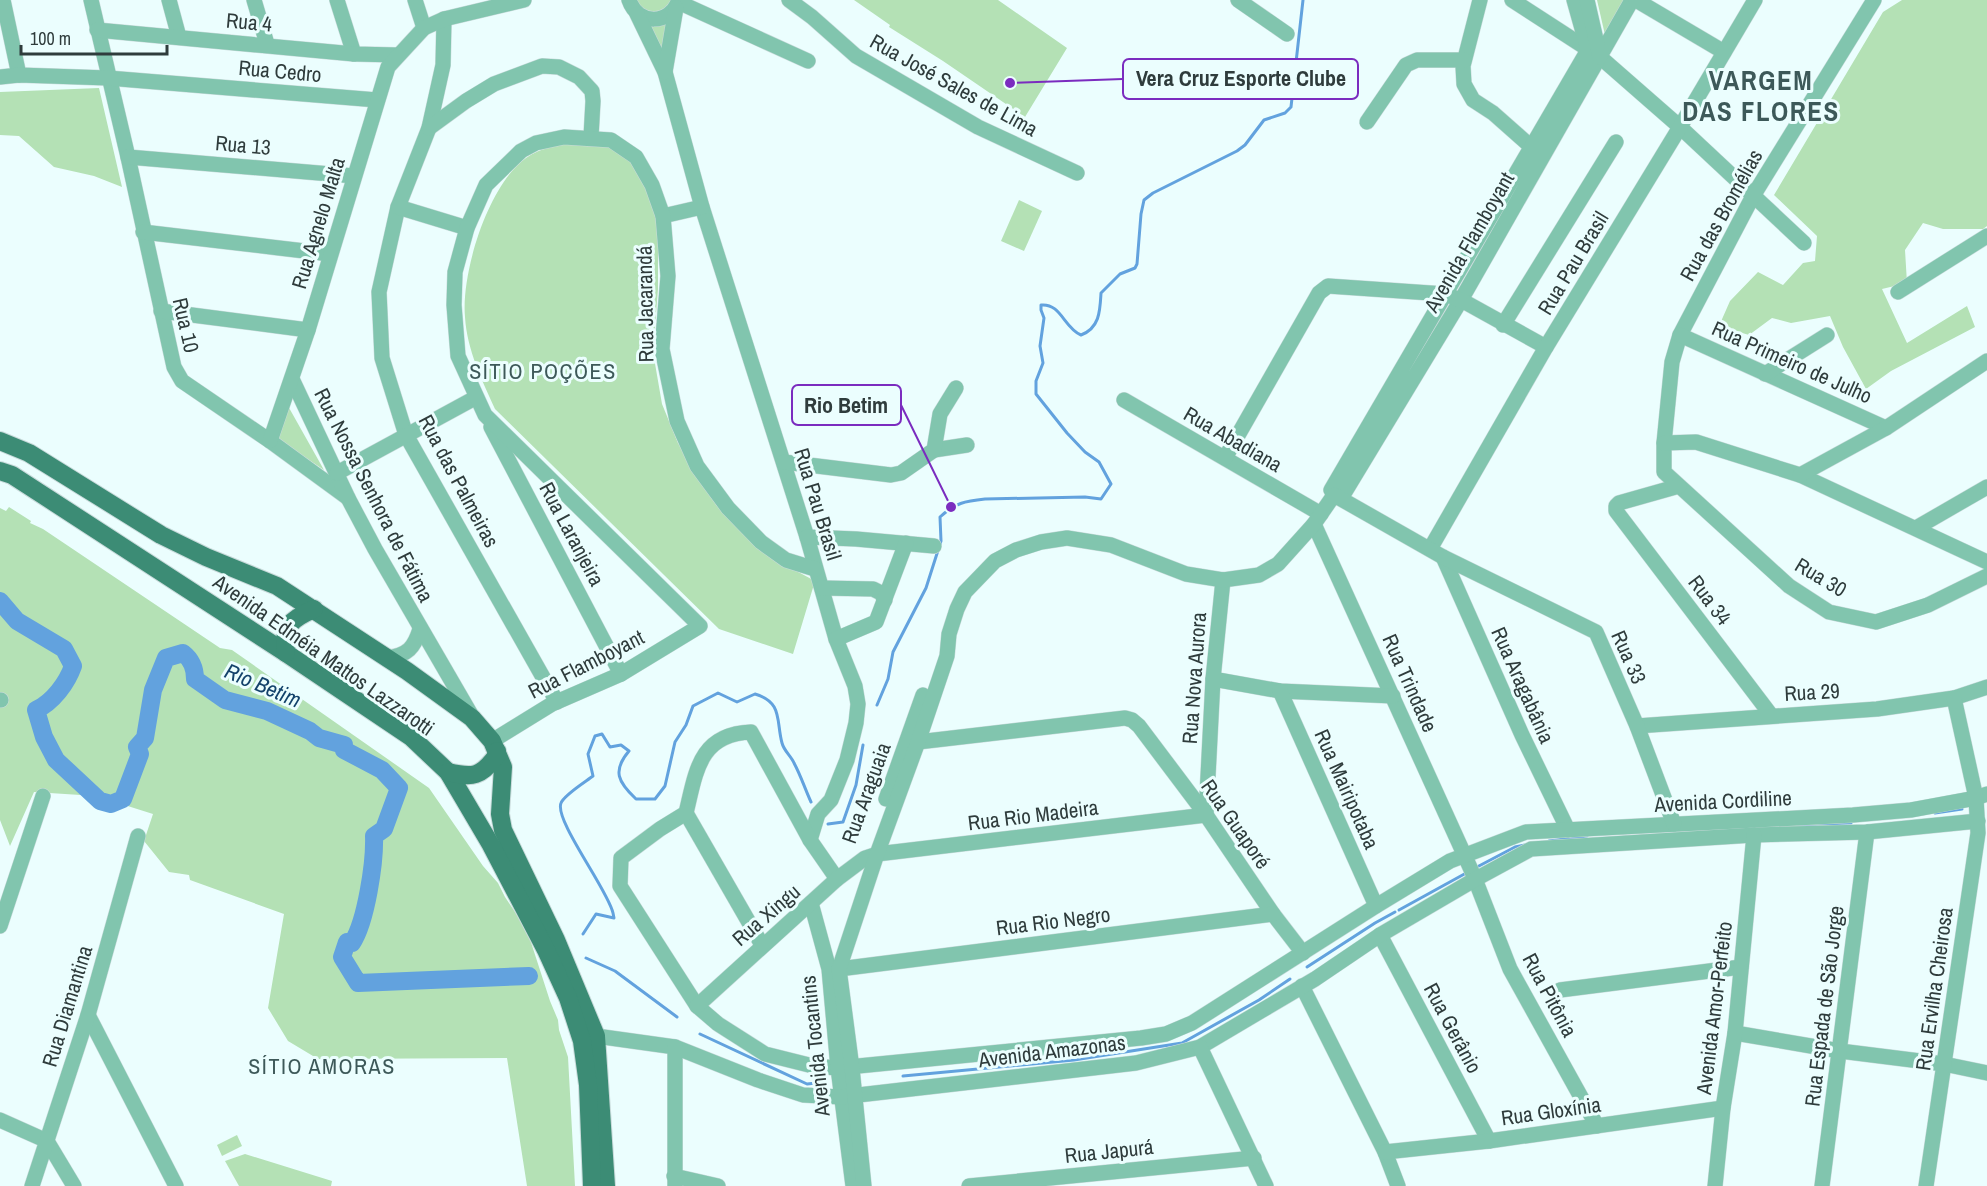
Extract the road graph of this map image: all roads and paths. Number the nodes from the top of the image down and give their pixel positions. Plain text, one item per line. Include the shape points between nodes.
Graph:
1 (3, 0) edge
2 (91, 0) edge
3 (170, 0) edge
4 (255, 0) edge
5 (337, 0) edge
6 (415, 0) edge
7 (524, 0) edge
8 (616, 0) edge
9 (789, 0) edge
10 (1238, 0) edge
11 (1480, 0) edge
12 (1512, 0) edge
13 (1574, 0) edge
14 (1587, 0) edge
15 (1634, 0) edge
16 (1755, 0) edge
17 (1874, 0) edge
18 (678, 3) edge
19 (633, 8) edge
20 (444, 19) junction
21 (424, 28) junction
22 (97, 30) junction
23 (1287, 34) dead end
24 (179, 37) junction
25 (267, 45) junction
26 (1724, 52) junction
27 (354, 54) junction
28 (1594, 54) junction
29 (397, 55) junction
30 (1464, 60) junction
31 (808, 61) dead end
32 (665, 72) junction
33 (19, 75) junction
34 (0, 77) edge
35 (108, 78) junction
36 (377, 100) junction
37 (1367, 122) dead end
38 (1680, 127) junction
39 (429, 128) junction
40 (591, 137) junction
41 (1616, 142) dead end
42 (1530, 147) junction
43 (1543, 156) junction
44 (128, 157) junction
45 (1077, 173) dead end
46 (354, 176) junction
47 (1753, 196) junction
48 (398, 207) junction
49 (702, 207) junction
50 (663, 216) junction
51 (467, 228) junction
52 (143, 232) junction
53 (1987, 237) edge
54 (1804, 243) dead end
55 (330, 254) junction
56 (1898, 292) dead end
57 (1445, 294) junction
58 (1461, 300) junction
59 (161, 311) junction
60 (1503, 325) junction
61 (308, 330) junction
62 (1680, 334) junction
63 (1827, 335) dead end
64 (1546, 347) junction
65 (1987, 361) edge
66 (1765, 374) junction
67 (292, 380) junction
68 (956, 388) dead end
69 (475, 398) junction
70 (1124, 400) dead end
71 (485, 415) junction
72 (1886, 428) junction
73 (406, 435) junction
74 (0, 441) edge
75 (270, 441) junction
76 (1664, 443) junction
77 (967, 445) dead end
78 (934, 450) junction
79 (1225, 458) junction
80 (784, 462) junction
81 (0, 471) edge
82 (1664, 472) joint
83 (337, 473) junction
84 (1800, 475) junction
85 (1679, 486) junction
86 (1987, 487) edge
87 (1334, 495) junction
88 (348, 498) junction
89 (1318, 519) junction
90 (1916, 528) junction
91 (807, 537) junction
92 (906, 543) junction
93 (934, 546) dead end
94 (1016, 550) joint
95 (1436, 553) junction
96 (1987, 562) edge
97 (815, 569) junction
98 (1987, 576) edge
99 (1223, 580) junction
100 (822, 588) junction
101 (885, 600) junction
102 (314, 609) junction
103 (700, 626) joint
104 (420, 629) junction
105 (949, 634) junction
106 (836, 639) junction
107 (286, 652) junction
108 (387, 658) junction
109 (621, 674) junction
110 (1213, 679) junction
111 (1987, 687) edge
112 (1280, 691) junction
113 (1393, 696) junction
114 (1954, 698) junction
115 (557, 702) junction
116 (1771, 715) junction
117 (475, 722) junction
118 (1637, 726) junction
119 (918, 742) junction
120 (494, 746) junction
121 (448, 772) junction
122 (43, 796) dead end
123 (1981, 796) edge
124 (686, 813) junction
125 (1206, 815) junction
126 (1978, 821) junction
127 (1674, 824) junction
128 (1568, 830) junction
129 (1867, 832) junction
130 (1754, 835) junction
131 (138, 836) dead end
132 (810, 840) junction
133 (871, 856) junction
134 (1465, 857) junction
135 (1474, 877) junction
136 (837, 879) junction
137 (811, 903) junction
138 (1376, 906) junction
139 (1273, 915) junction
140 (0, 926) edge
141 (1380, 935) junction
142 (551, 945) junction
143 (762, 945) junction
144 (1303, 953) junction
145 (1741, 967) junction
146 (834, 969) junction
147 (1302, 986) junction
148 (1560, 990) dead end
149 (573, 994) junction
150 (697, 1006) junction
151 (88, 1015) junction
152 (1735, 1032) junction
153 (596, 1036) junction
154 (675, 1047) junction
155 (1200, 1047) junction
156 (1840, 1051) junction
157 (1944, 1064) junction
158 (845, 1068) junction
159 (1987, 1073) edge
160 (848, 1096) junction
161 (1723, 1108) junction
162 (0, 1120) edge
163 (1597, 1126) junction
164 (47, 1141) junction
165 (1489, 1141) junction
166 (1384, 1152) junction
167 (1254, 1158) junction
168 (674, 1181) edge
169 (32, 1186) edge
170 (74, 1186) edge
171 (176, 1186) edge
172 (592, 1186) edge
173 (606, 1186) edge
174 (718, 1186) edge
175 (853, 1186) edge
176 (864, 1186) edge
177 (969, 1186) edge
178 (1266, 1186) edge
179 (1398, 1186) edge
180 (1715, 1186) edge
181 (1822, 1186) edge
182 (1926, 1186) edge

1 - 33 street
2 - 22 street, Rua 10
3 - 24 street
4 - 25 street
5 - 27 street
6 - 21 street
7 - 20 street
8 - 19 street
9 - 45 street, Rua José Sales de Lima via 856,56 978,127
10 - 23 street
11 - 30 street
12 - 28 street
13 - 28 street
14 - 28 street
15 - 26 street
15 - 28 street, Avenida Flamboyant
16 - 26 street, Rua Pau Brasil
17 - 47 street, Rua das Bromélias
18 - 19 street via 665,18 658,20 644,18
18 - 31 street
18 - 32 street, Rua Pau Brasil
19 - 32 street, Rua Pau Brasil
20 - 21 street
20 - 39 street, Rua das Palmeiras via 443,65
21 - 29 street, Rua Agnelo Malta
22 - 24 street, Rua 4
22 - 35 street, Rua 10
24 - 25 street, Rua 4
25 - 27 street, Rua 4
26 - 38 street, Rua Pau Brasil
27 - 29 street, Rua 4
28 - 38 street
28 - 42 street, Avenida Flamboyant
28 - 43 street, Avenida Flamboyant
29 - 36 street, Rua Agnelo Malta
30 - 37 street via 1417,60 1406,65
30 - 42 street via 1464,84 1473,100
32 - 49 street, Rua Pau Brasil
33 - 34 street, Rua Cedro
33 - 35 street, Rua Cedro
35 - 36 street, Rua Cedro
35 - 44 street, Rua 10
36 - 46 street, Rua Agnelo Malta
38 - 47 street
38 - 64 street, Rua Pau Brasil
39 - 40 street via 494,84 551,66 579,77 592,91
39 - 48 street, Rua das Palmeiras
40 - 50 street, Rua Jacarandá via 611,140 636,157 652,184
40 - 51 street, Rua Jacarandá via 555,139 521,151 486,184
41 - 60 street
42 - 43 street
42 - 57 street, Avenida Flamboyant
43 - 58 street, Avenida Flamboyant
44 - 46 street, Rua 13
44 - 52 street, Rua 10
46 - 55 street, Rua Agnelo Malta
47 - 54 street
47 - 62 street, Rua das Bromélias
48 - 51 street
48 - 73 street, Rua das Palmeiras via 379,292 380,325 382,358
49 - 50 street
49 - 80 street, Rua Pau Brasil
50 - 97 street, Rua Jacarandá via 668,276 662,349 677,421 698,466 728,508 761,542 786,560
51 - 69 street, Rua Jacarandá via 455,272 453,305 458,356
52 - 55 street
52 - 59 street, Rua 10
53 - 56 street
55 - 61 street, Rua Agnelo Malta
57 - 58 street
57 - 79 street via 1334,285 1323,289
57 - 87 street, Avenida Flamboyant via 1331,489
58 - 60 street
58 - 87 street, Avenida Flamboyant via 1342,495
59 - 61 street
59 - 75 street, Rua 10 via 174,367 182,381
60 - 64 street
61 - 67 street, Rua Agnelo Malta
62 - 66 street, Rua Primeiro de Julho
62 - 76 street, Rua das Bromélias via 1672,362
63 - 66 street
64 - 95 street, Rua Pau Brasil
65 - 72 street
66 - 72 street, Rua Primeiro de Julho
67 - 75 street, Rua Agnelo Malta
67 - 83 street, Rua Nossa Senhora de Fátima
68 - 78 street via 940,414
69 - 71 street, Rua Jacarandá
69 - 73 street
70 - 79 street, Rua Abadiana
71 - 103 street, Rua Jacarandá
71 - 109 street, Rua Laranjeira
72 - 84 street
73 - 83 street
73 - 115 street, Rua das Palmeiras
74 - 102 main road, Avenida Edméia Mattos Lazzarotti via 29,453 161,535 277,586
75 - 88 street, Rua 10
76 - 82 street, Rua das Bromélias
76 - 84 street via 1696,442
77 - 78 street
78 - 80 street via 901,473 891,475
79 - 89 street, Rua Abadiana
80 - 91 street, Rua Pau Brasil
81 - 107 main road, Avenida Edméia Mattos Lazzarotti via 50,499
82 - 85 street, Rua 30
83 - 88 street, Rua Nossa Senhora de Fátima
84 - 90 street
85 - 98 street, Rua 30 via 1789,586 1829,612 1876,621 1928,605
85 - 116 street, Rua 34 via 1619,503 1616,511
86 - 90 street
87 - 89 street, Avenida Flamboyant
87 - 95 street, Rua 33
88 - 104 street, Rua Nossa Senhora de Fátima
89 - 99 street, Avenida Flamboyant via 1278,564 1259,574
89 - 113 street, Rua Trindade
90 - 96 street
91 - 92 street
91 - 97 street, Rua Pau Brasil
92 - 93 street
92 - 101 street
94 - 99 street, Avenida Flamboyant via 1067,538 1090,541 1111,545 1186,574
94 - 105 street, Rua Araguaia via 995,561 965,592
95 - 118 street, Rua 33 via 1596,632
95 - 128 street, Rua Aragabânia
97 - 100 street, Rua Pau Brasil
99 - 110 street, Rua Nova Aurora
100 - 101 street via 873,589 881,592
100 - 106 street, Rua Pau Brasil
101 - 106 street via 876,622
102 - 107 main road via 297,617 286,630
102 - 108 main road, Avenida Edméia Mattos Lazzarotti
103 - 109 street, Rua Flamboyant
104 - 108 street, Rua Nossa Senhora de Fátima via 408,652
104 - 117 street, Rua Nossa Senhora de Fátima
105 - 119 street, Rua Araguaia via 947,656
105 - 133 street, Rua Araguaia via 938,653
106 - 132 street, Rua Pau Brasil via 855,686 856,723 843,773 831,800 818,814
107 - 121 main road, Avenida Edméia Mattos Lazzarotti via 411,737
108 - 117 main road, Avenida Edméia Mattos Lazzarotti
109 - 115 street, Rua Flamboyant
110 - 112 street
110 - 125 street, Rua Nova Aurora
111 - 114 street, Rua 29
112 - 113 street
112 - 138 street, Rua Mairipotaba
113 - 134 street, Rua Trindade
114 - 116 street, Rua 29 via 1877,709
114 - 123 street, Rua Ervilha Cheirosa
115 - 120 street, Rua Flamboyant
116 - 118 street, Rua 29
117 - 120 main road, Avenida Edméia Mattos Lazzarotti
118 - 127 street, Rua 33
119 - 125 street, Rua Guaporé via 1125,718 1139,726
119 - 133 street, Rua Araguaia
120 - 121 main road via 497,755 487,768 471,776
120 - 142 main road via 503,767 503,830
121 - 142 main road, Avenida Edméia Mattos Lazzarotti
122 - 140 street
123 - 126 street, Rua Ervilha Cheirosa
123 - 127 street, Avenida Cordiline via 1911,810
124 - 132 street via 703,754 712,744 738,732 751,732
124 - 143 street
124 - 150 street, Avenida Amazonas via 621,858 620,886
125 - 133 street, Rua Rio Madeira
125 - 139 street, Rua Guaporé
126 - 129 street, Avenida Cordiline
126 - 157 street, Rua Ervilha Cheirosa
127 - 128 street, Avenida Cordiline
128 - 134 street, Avenida Cordiline via 1526,832
129 - 130 street, Avenida Cordiline
129 - 156 street, Rua Espada de São Jorge
130 - 135 street, Avenida Cordiline via 1531,849
130 - 145 street, Avenida Amor-Perfeito
131 - 151 street, Rua Diamantina
132 - 136 street
133 - 136 street, Rua Xingu
133 - 146 street, Rua Araguaia
134 - 135 street, Rua Trindade
134 - 138 street, Avenida Amazonas via 1450,861
135 - 141 street, Avenida Amazonas
135 - 163 street, Rua Pitônia via 1510,969
136 - 137 street, Rua Xingu
137 - 143 street, Rua Xingu
137 - 146 street, Avenida Tocantins
138 - 144 street, Avenida Amazonas
139 - 144 street, Rua Guaporé
139 - 146 street, Rua Rio Negro
141 - 147 street, Avenida Amazonas
141 - 165 street, Rua Gerânio
142 - 149 main road
143 - 150 street, Rua Xingu
144 - 158 street, Avenida Amazonas via 1192,1023 1166,1034
145 - 148 street
145 - 152 street, Avenida Amor-Perfeito
146 - 158 street, Avenida Tocantins
147 - 155 street, Avenida Amazonas
147 - 166 street
149 - 153 main road
149 - 172 main road via 588,1085
150 - 158 street, Avenida Amazonas via 765,1054 813,1066
151 - 164 street, Rua Diamantina
151 - 171 street
152 - 156 street
152 - 161 street, Avenida Amor-Perfeito
153 - 154 street, Avenida Amazonas
153 - 173 main road
154 - 160 street, Avenida Amazonas via 803,1095
154 - 168 street
155 - 160 street, Avenida Amazonas via 1136,1063
155 - 167 street
156 - 157 street
156 - 181 street, Rua Espada de São Jorge
157 - 159 street
157 - 182 street, Rua Ervilha Cheirosa
158 - 160 street, Avenida Tocantins
160 - 175 street, Avenida Tocantins
160 - 176 street, Avenida Tocantins
161 - 163 street, Rua Gloxínia
161 - 180 street, Avenida Amor-Perfeito
162 - 164 street
163 - 165 street, Rua Gloxínia
164 - 169 street, Rua Diamantina
164 - 170 street
165 - 166 street, Rua Gloxínia
166 - 179 street
167 - 177 street, Rua Japurá
167 - 178 street
168 - 174 street

